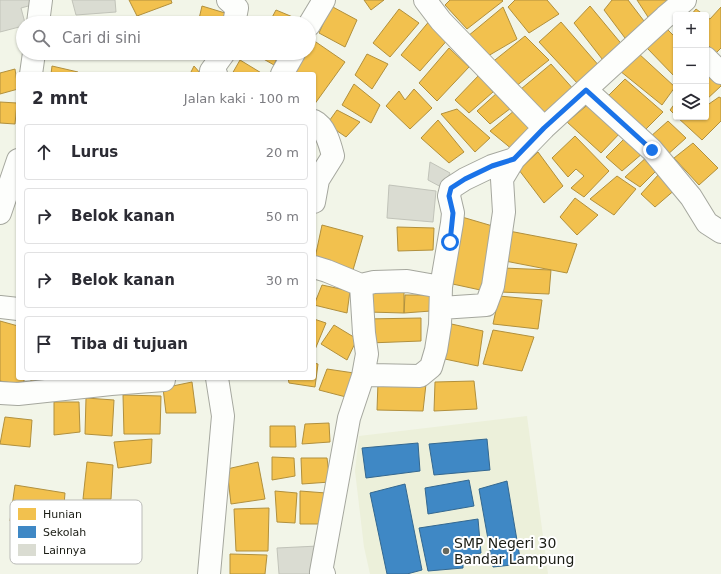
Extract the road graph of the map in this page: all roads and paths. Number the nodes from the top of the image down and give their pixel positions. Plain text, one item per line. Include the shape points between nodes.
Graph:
1 (40, 0) edge
2 (228, 0) edge
3 (324, 0) edge
4 (426, 0) edge
5 (685, 0) edge
6 (39, 16) edge
7 (235, 16) edge
8 (314, 16) edge
9 (671, 22) edge
10 (33, 60) edge
11 (219, 60) edge
12 (290, 60) edge
13 (709, 61) edge
14 (31, 72) edge
15 (213, 72) edge
16 (283, 72) edge
17 (721, 73) edge
18 (586, 90) junction
19 (316, 122) edge
20 (544, 128) junction
21 (514, 159) junction
22 (16, 166) edge
23 (316, 191) edge
24 (0, 213) edge
25 (721, 232) edge
26 (316, 268) edge
27 (361, 285) junction
28 (441, 298) junction
29 (0, 307) edge
30 (16, 309) edge
31 (362, 376) junction
32 (164, 380) dead end
33 (217, 380) edge
34 (0, 393) edge
35 (209, 574) edge
36 (324, 574) edge

1 - 6 street
2 - 7 street via 236,8
3 - 8 street
4 - 20 street via 441,21
5 - 9 street
9 - 18 street
10 - 14 street
11 - 15 street
12 - 16 street
13 - 17 street
18 - 20 street
18 - 25 street via 652,150 691,197 707,223
19 - 23 street via 320,124 333,156 318,180
20 - 21 street
21 - 28 street via 492,166 451,188 449,196 453,213
21 - 28 street via 502,179 504,212 493,286 486,305
22 - 24 street
26 - 27 street
27 - 28 street via 407,281
27 - 31 street via 367,354
28 - 31 street via 439,334 431,367 420,376
29 - 30 street
31 - 36 street via 349,418 321,572
32 - 34 street via 18,394
33 - 35 street via 223,416

